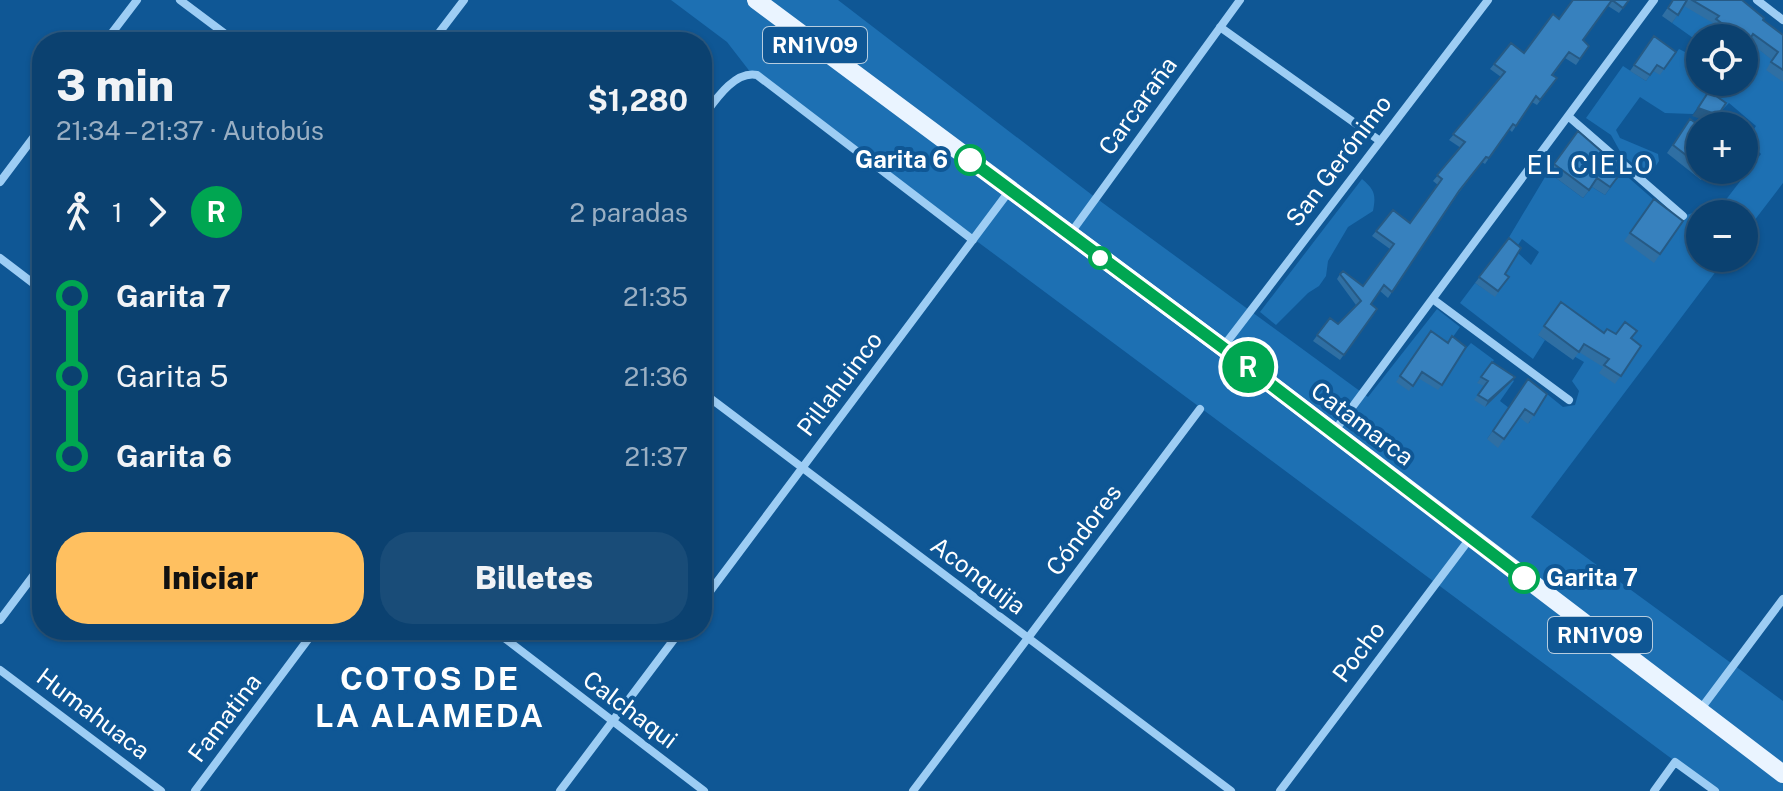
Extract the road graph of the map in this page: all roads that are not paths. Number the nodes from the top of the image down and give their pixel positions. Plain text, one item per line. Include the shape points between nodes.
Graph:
1 (137, 0) edge
2 (180, 0) edge
3 (464, 0) edge
4 (756, 0) edge
5 (1240, 0) edge
6 (1488, 0) edge
7 (1654, 0) edge
8 (1757, 0) edge
9 (1783, 20) edge
10 (1220, 27) junction
11 (113, 32) edge
12 (223, 32) edge
13 (440, 32) edge
14 (712, 105) edge
15 (1568, 116) junction
16 (32, 139) edge
17 (1380, 141) junction
18 (0, 182) edge
19 (1010, 190) junction
20 (1683, 216) edge
21 (1070, 235) junction
22 (973, 240) junction
23 (0, 258) edge
24 (32, 282) edge
25 (1434, 300) junction
26 (1222, 347) junction
27 (712, 400) edge
28 (1569, 400) dead end
29 (1200, 409) dead end
30 (1333, 433) junction
31 (802, 469) junction
32 (1471, 537) junction
33 (32, 577) edge
34 (712, 589) edge
35 (1783, 599) edge
36 (0, 620) edge
37 (1028, 638) junction
38 (308, 640) edge
39 (507, 640) edge
40 (674, 640) edge
41 (0, 670) edge
42 (1699, 710) junction
43 (612, 722) junction
44 (1783, 774) edge
45 (161, 791) edge
46 (195, 791) edge
47 (560, 791) edge
48 (704, 791) edge
49 (913, 791) edge
50 (1231, 791) edge
51 (1280, 791) edge
52 (1654, 791) edge
53 (1715, 791) edge

1 - 11 street
2 - 12 street
3 - 13 street
4 - 19 main road, Catamarca / RN1V09
5 - 10 street, Carcaraña
6 - 17 street, San Gerónimo
7 - 15 street
8 - 9 street
10 - 17 street
10 - 21 street, Carcaraña
14 - 22 street via 751,73 764,79
15 - 20 street
15 - 25 street
16 - 18 street
17 - 26 street, San Gerónimo
19 - 21 main road, Catamarca / RN1V09
19 - 22 street, Pillahuinco
21 - 26 main road, Catamarca / RN1V09
22 - 31 street, Pillahuinco
23 - 24 street
25 - 28 street
25 - 30 street
26 - 30 main road, Catamarca / RN1V09
27 - 31 street, Aconquija
29 - 37 street, Cóndores
30 - 32 main road, Catamarca / RN1V09
31 - 34 street, Pillahuinco
31 - 37 street, Aconquija
32 - 42 main road, Catamarca / RN1V09
32 - 51 street, Pocho
33 - 36 street
35 - 42 street
37 - 49 street, Cóndores
37 - 50 street, Aconquija
38 - 46 street, Famatina
39 - 43 street, Calchaqui
40 - 43 street
41 - 45 street, Humahuaca
42 - 44 main road, Catamarca / RN1V09
43 - 47 street
43 - 48 street, Calchaqui
52 - 53 street via 1675,762

